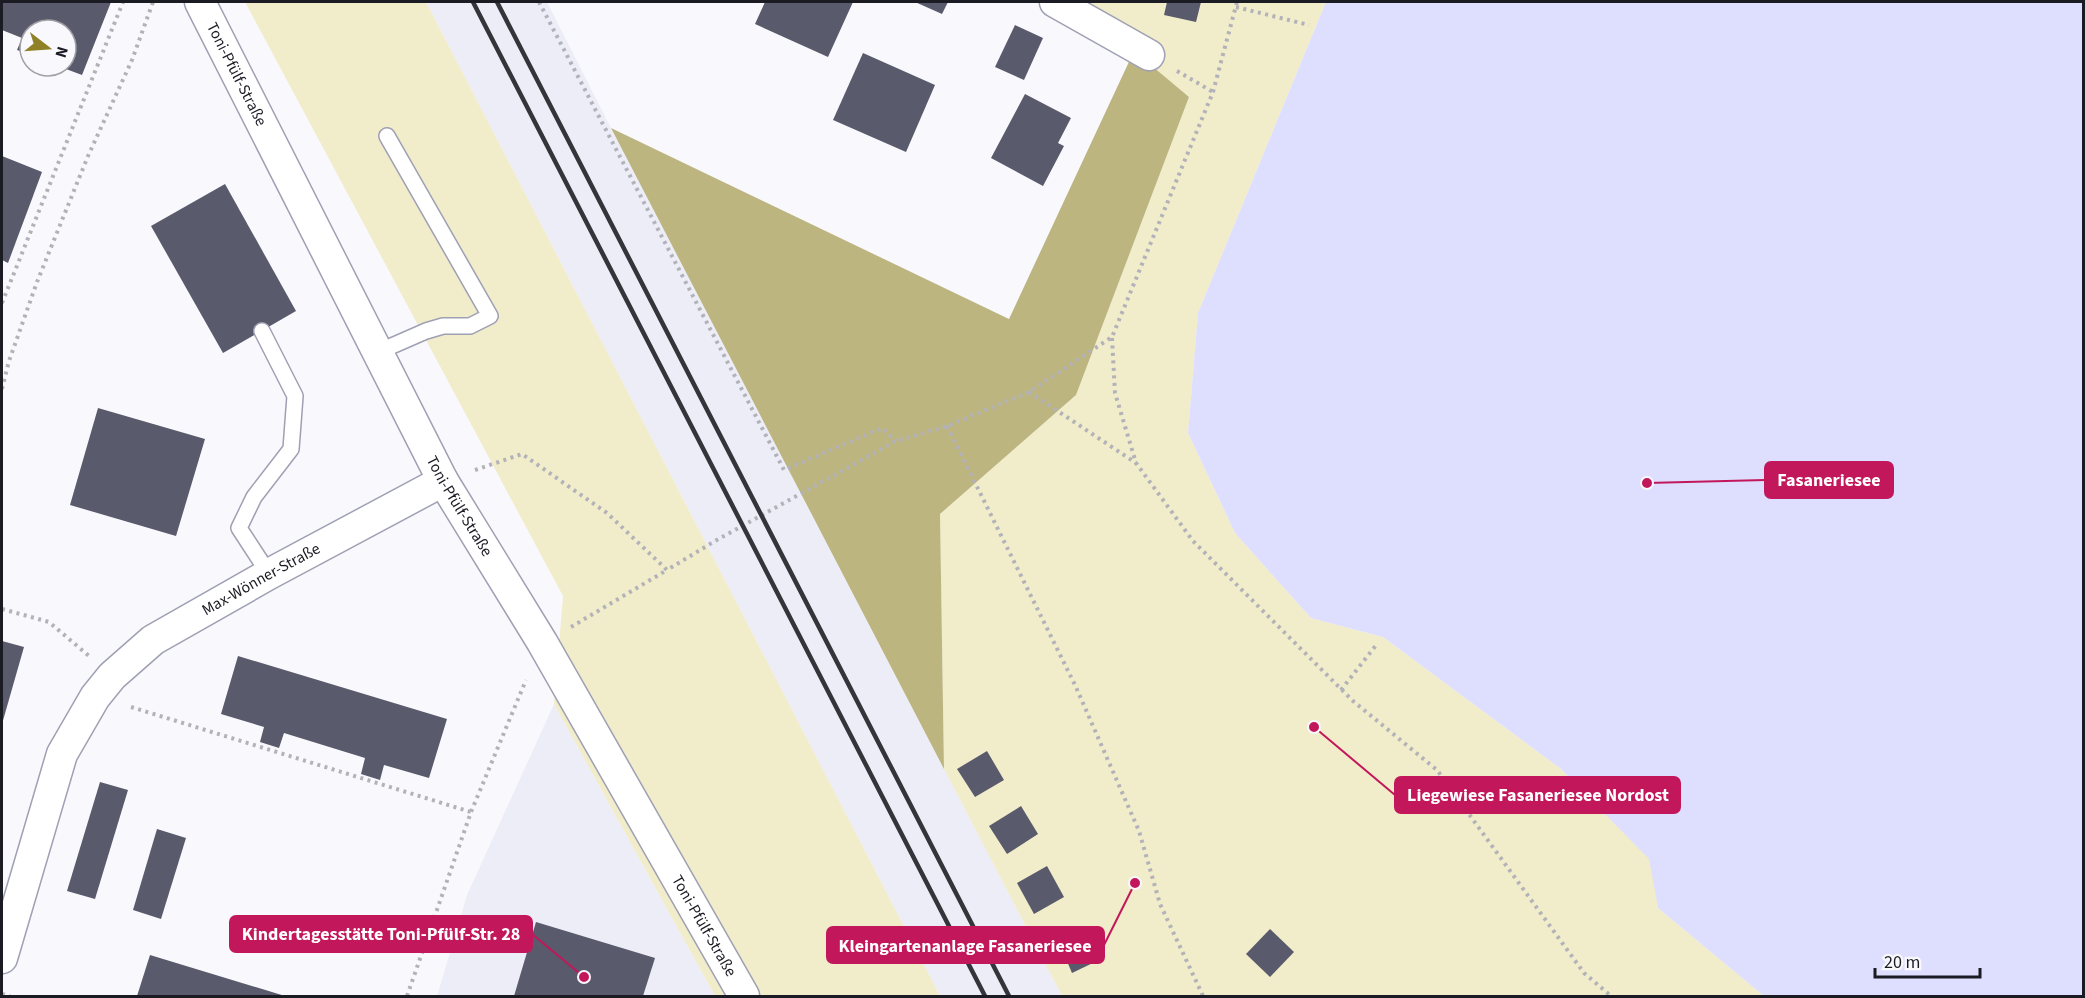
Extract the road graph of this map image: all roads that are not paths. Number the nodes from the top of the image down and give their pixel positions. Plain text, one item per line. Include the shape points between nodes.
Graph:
1 (200, 2) edge
2 (1055, 2) edge
3 (1149, 56) road end
4 (387, 136) dead end
5 (262, 331) dead end
6 (378, 352) junction
7 (443, 481) junction
8 (269, 574) junction
9 (2, 958) edge
10 (744, 996) edge

1 - 6 street, Toni-Pfülf-Straße
2 - 3 street
4 - 6 lane via 490,316 470,326 443,326 426,331
5 - 8 lane via 295,396 291,449 254,497 239,528
6 - 7 street, Toni-Pfülf-Straße
7 - 8 street, Max-Wönner-Straße
7 - 10 street, Toni-Pfülf-Straße via 542,642
8 - 9 street, Max-Wönner-Straße via 153,640 104,686 62,754

